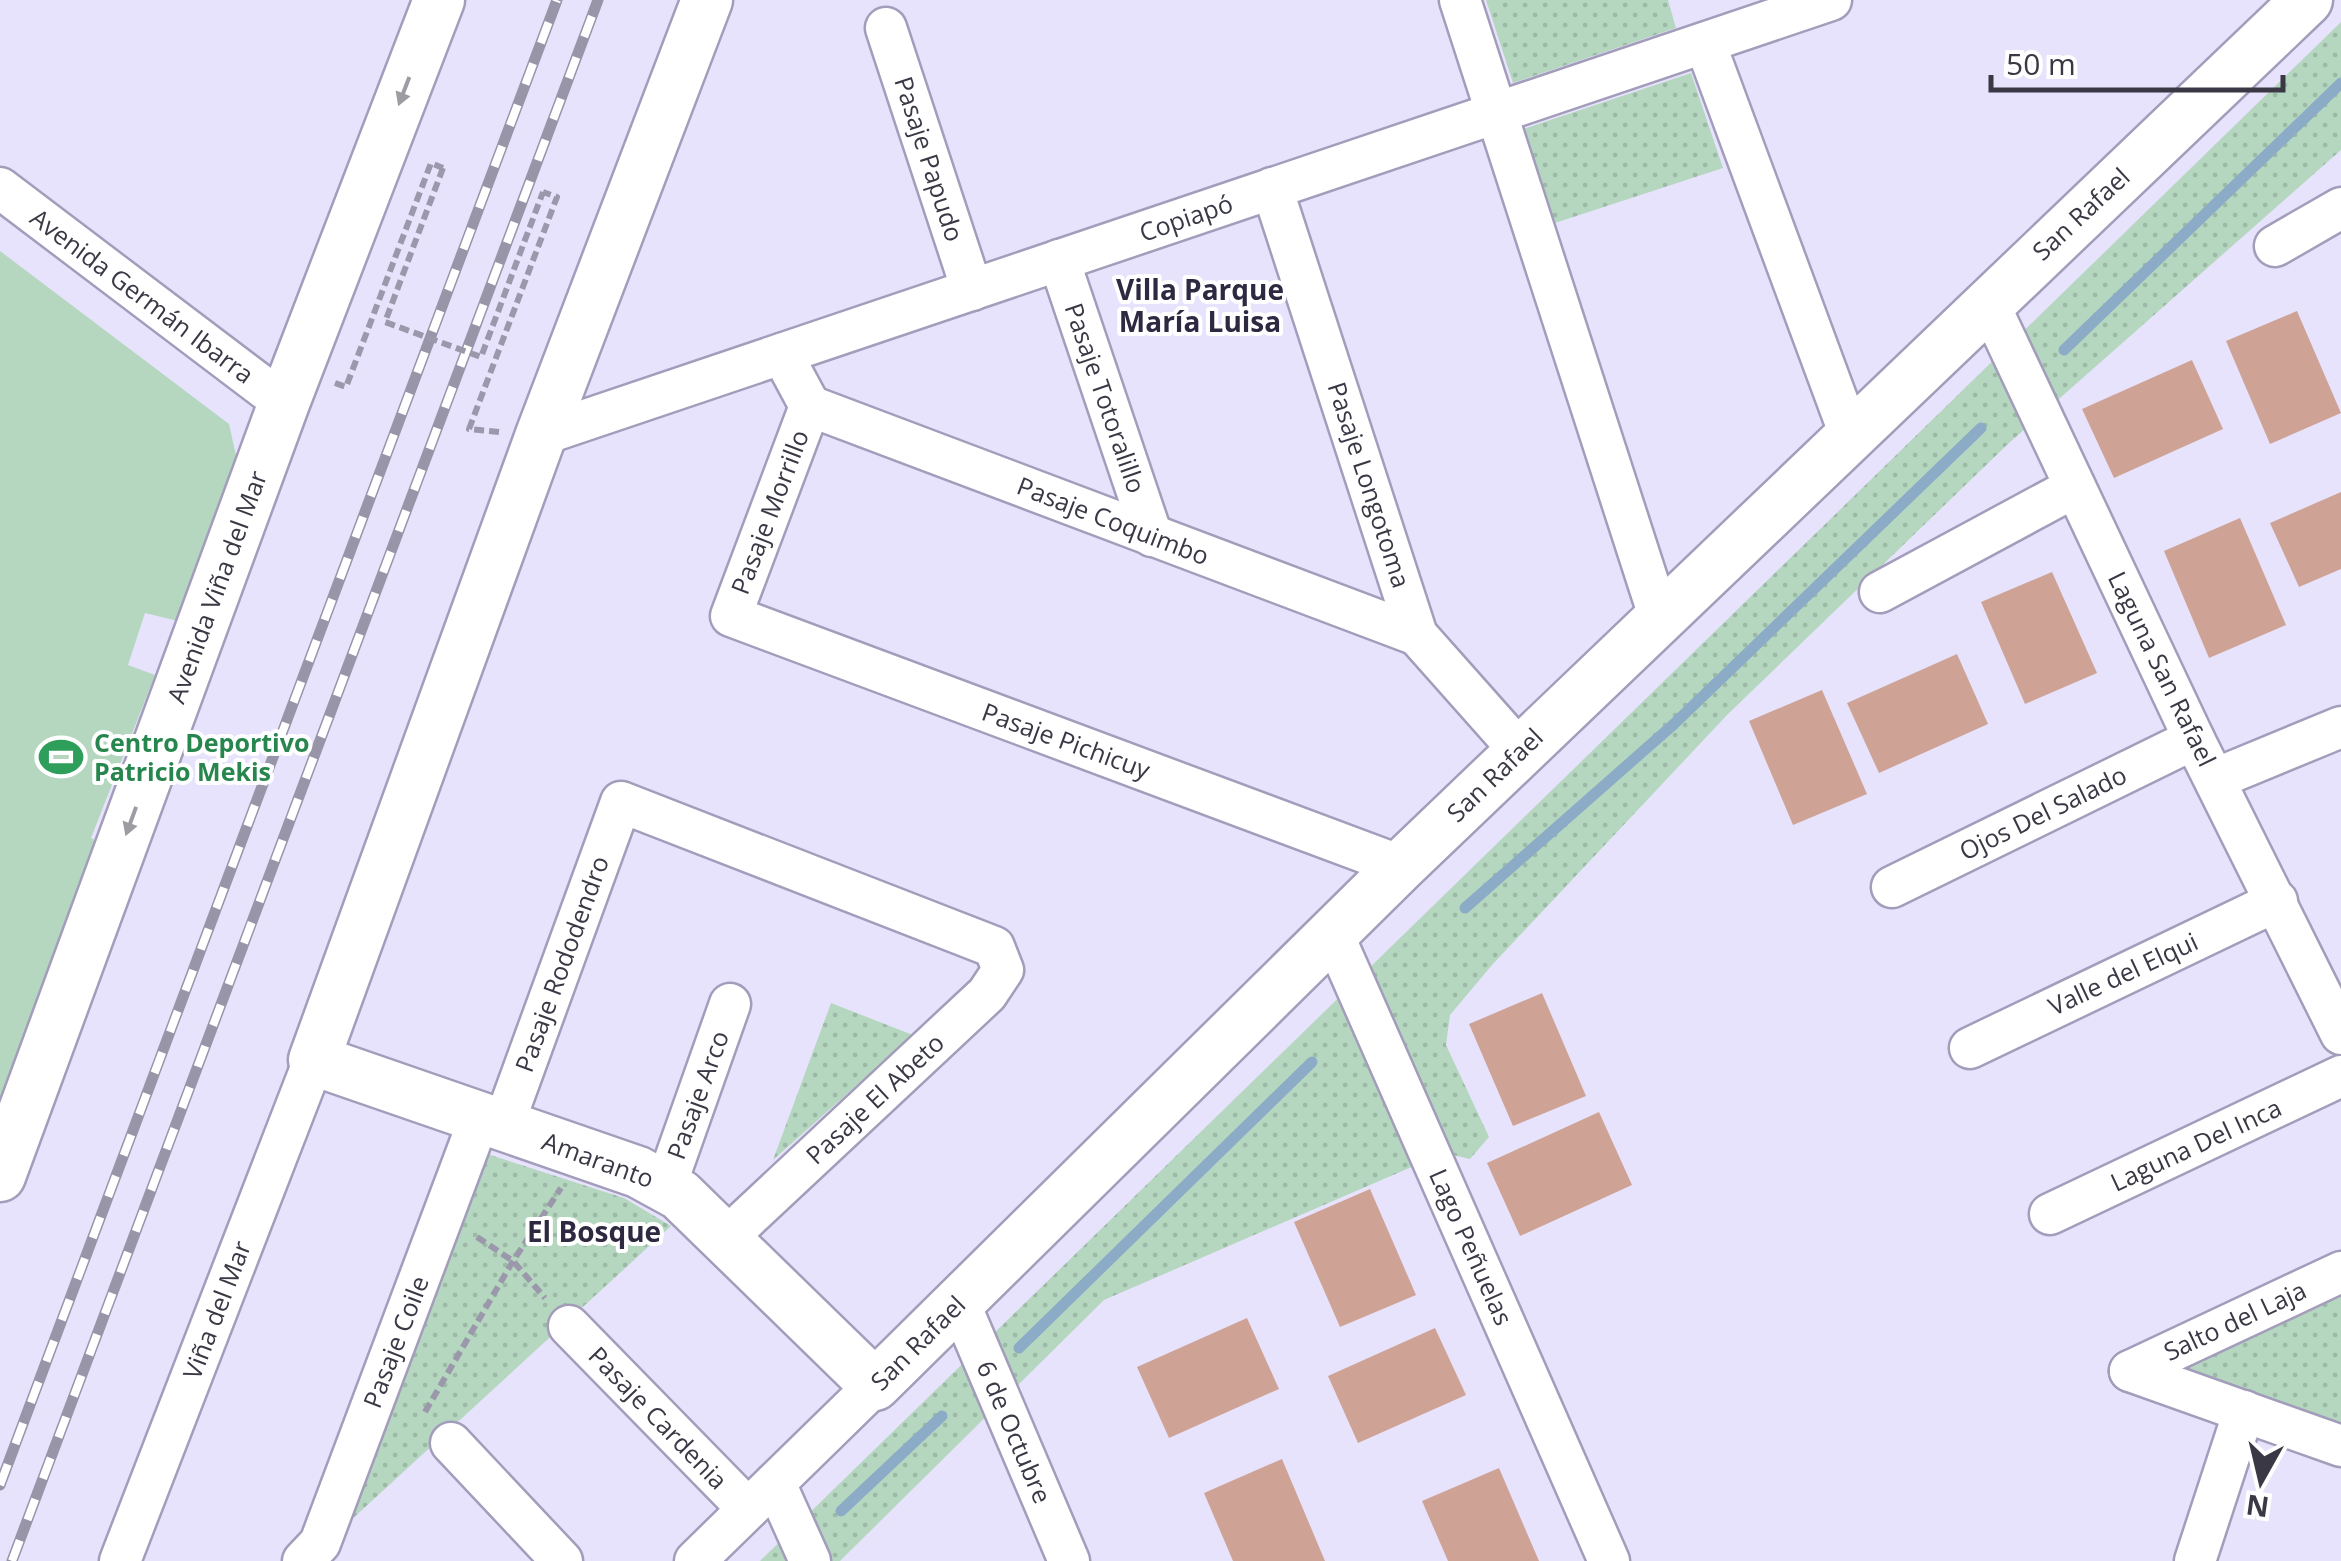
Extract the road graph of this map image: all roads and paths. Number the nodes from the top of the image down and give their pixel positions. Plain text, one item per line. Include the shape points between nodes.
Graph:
1 (439, 0) edge
2 (707, 0) edge
3 (1460, 0) edge
4 (1831, 0) edge
5 (2307, 0) edge
6 (886, 28) dead end
7 (1705, 42) junction
8 (1496, 113) junction
9 (0, 188) edge
10 (1272, 188) junction
11 (2341, 208) edge
12 (2275, 246) dead end
13 (1059, 260) junction
14 (972, 290) junction
15 (1988, 302) junction
16 (782, 354) junction
17 (346, 387) dead end
18 (284, 404) junction
19 (810, 406) junction
20 (469, 429) dead end
21 (1850, 435) junction
22 (540, 436) junction
23 (2075, 486) junction
24 (1152, 536) junction
25 (1880, 592) dead end
26 (731, 616) joint
27 (1660, 616) junction
28 (1417, 635) junction
29 (2341, 727) edge
30 (2194, 739) junction
31 (1520, 751) junction
32 (2215, 779) junction
33 (1401, 866) junction
34 (1892, 887) dead end
35 (2277, 901) junction
36 (1333, 934) junction
37 (994, 947) joint
38 (730, 1004) dead end
39 (2341, 1034) edge
40 (1970, 1048) dead end
41 (314, 1060) junction
42 (2341, 1076) edge
43 (492, 1122) junction
44 (584, 1154) junction
45 (0, 1176) edge
46 (666, 1185) junction
47 (2050, 1214) dead end
48 (444, 1216) junction
49 (724, 1240) junction
50 (513, 1261) junction
51 (2341, 1272) edge
52 (959, 1302) junction
53 (569, 1326) joint
54 (875, 1384) junction
55 (2244, 1411) junction
56 (451, 1443) joint
57 (2341, 1446) edge
58 (761, 1496) junction
59 (320, 1555) edge
60 (120, 1561) edge
61 (562, 1561) edge
62 (695, 1561) edge
63 (810, 1561) edge
64 (1068, 1561) edge
65 (1608, 1561) edge
66 (2196, 1561) edge

1 -> 18 street, Avenida Viña del Mar
2 - 22 street
3 - 8 street
4 - 7 street, Copiapó
5 - 15 street, San Rafael
6 - 14 street, Pasaje Papudo
7 - 8 street, Copiapó
7 - 21 street
8 - 10 street, Copiapó
8 - 27 street
9 - 18 street, Avenida Germán Ibarra
10 - 13 street, Copiapó
10 - 28 street, Pasaje Longotoma
11 - 12 street
13 - 14 street, Copiapó
13 - 24 street, Pasaje Totoralillo
14 - 16 street, Copiapó
15 - 21 street, San Rafael
15 - 23 street, Laguna San Rafael
16 - 19 street, Pasaje Morrillo
16 - 22 street, Copiapó
17 - 20 path, bridge via 430,164 443,168 385,322 481,357 543,192 556,197
18 -> 45 street, Avenida Viña del Mar
19 - 24 street, Pasaje Coquimbo
19 - 26 street, Pasaje Morrillo
21 - 27 street, San Rafael
22 - 41 street
23 - 25 street
23 - 30 street, Laguna San Rafael
24 - 28 street, Pasaje Coquimbo
26 - 33 street, Pasaje Pichicuy
27 - 31 street, San Rafael
28 - 31 street, Pasaje Longotoma
29 - 32 street
30 - 32 street, Laguna San Rafael
30 - 34 street, Ojos Del Salado
31 - 33 street, San Rafael
32 - 35 street, Laguna San Rafael
33 - 36 street, San Rafael
35 - 39 street, Laguna San Rafael
35 - 40 street, Valle del Elqui
36 - 52 street, San Rafael
36 - 65 street, Lago Peñuelas
37 - 43 street, Pasaje Rododendro via 621,802
37 - 49 street, Pasaje El Abeto via 1002,970 987,994
38 - 46 street, Pasaje Arco
41 - 43 street, Amaranto
41 - 60 street, Viña del Mar
42 - 47 street, Laguna Del Inca
43 - 44 street, Amaranto
43 - 48 street, Pasaje Coile
44 - 46 street, Amaranto
44 - 50 path
46 - 49 street, Amaranto
48 - 50 path
48 - 59 street, Pasaje Coile
49 - 54 street, Amaranto
50 - 53 path
50 - 56 path via 425,1412
51 - 55 street, Salto del Laja via 2130,1371
52 - 54 street, San Rafael
52 - 64 street, 6 de Octubre
53 - 58 street, Pasaje Cardenia
54 - 58 street, San Rafael
55 - 57 street
55 - 66 street
56 - 61 street
58 - 62 street, San Rafael
58 - 63 street

